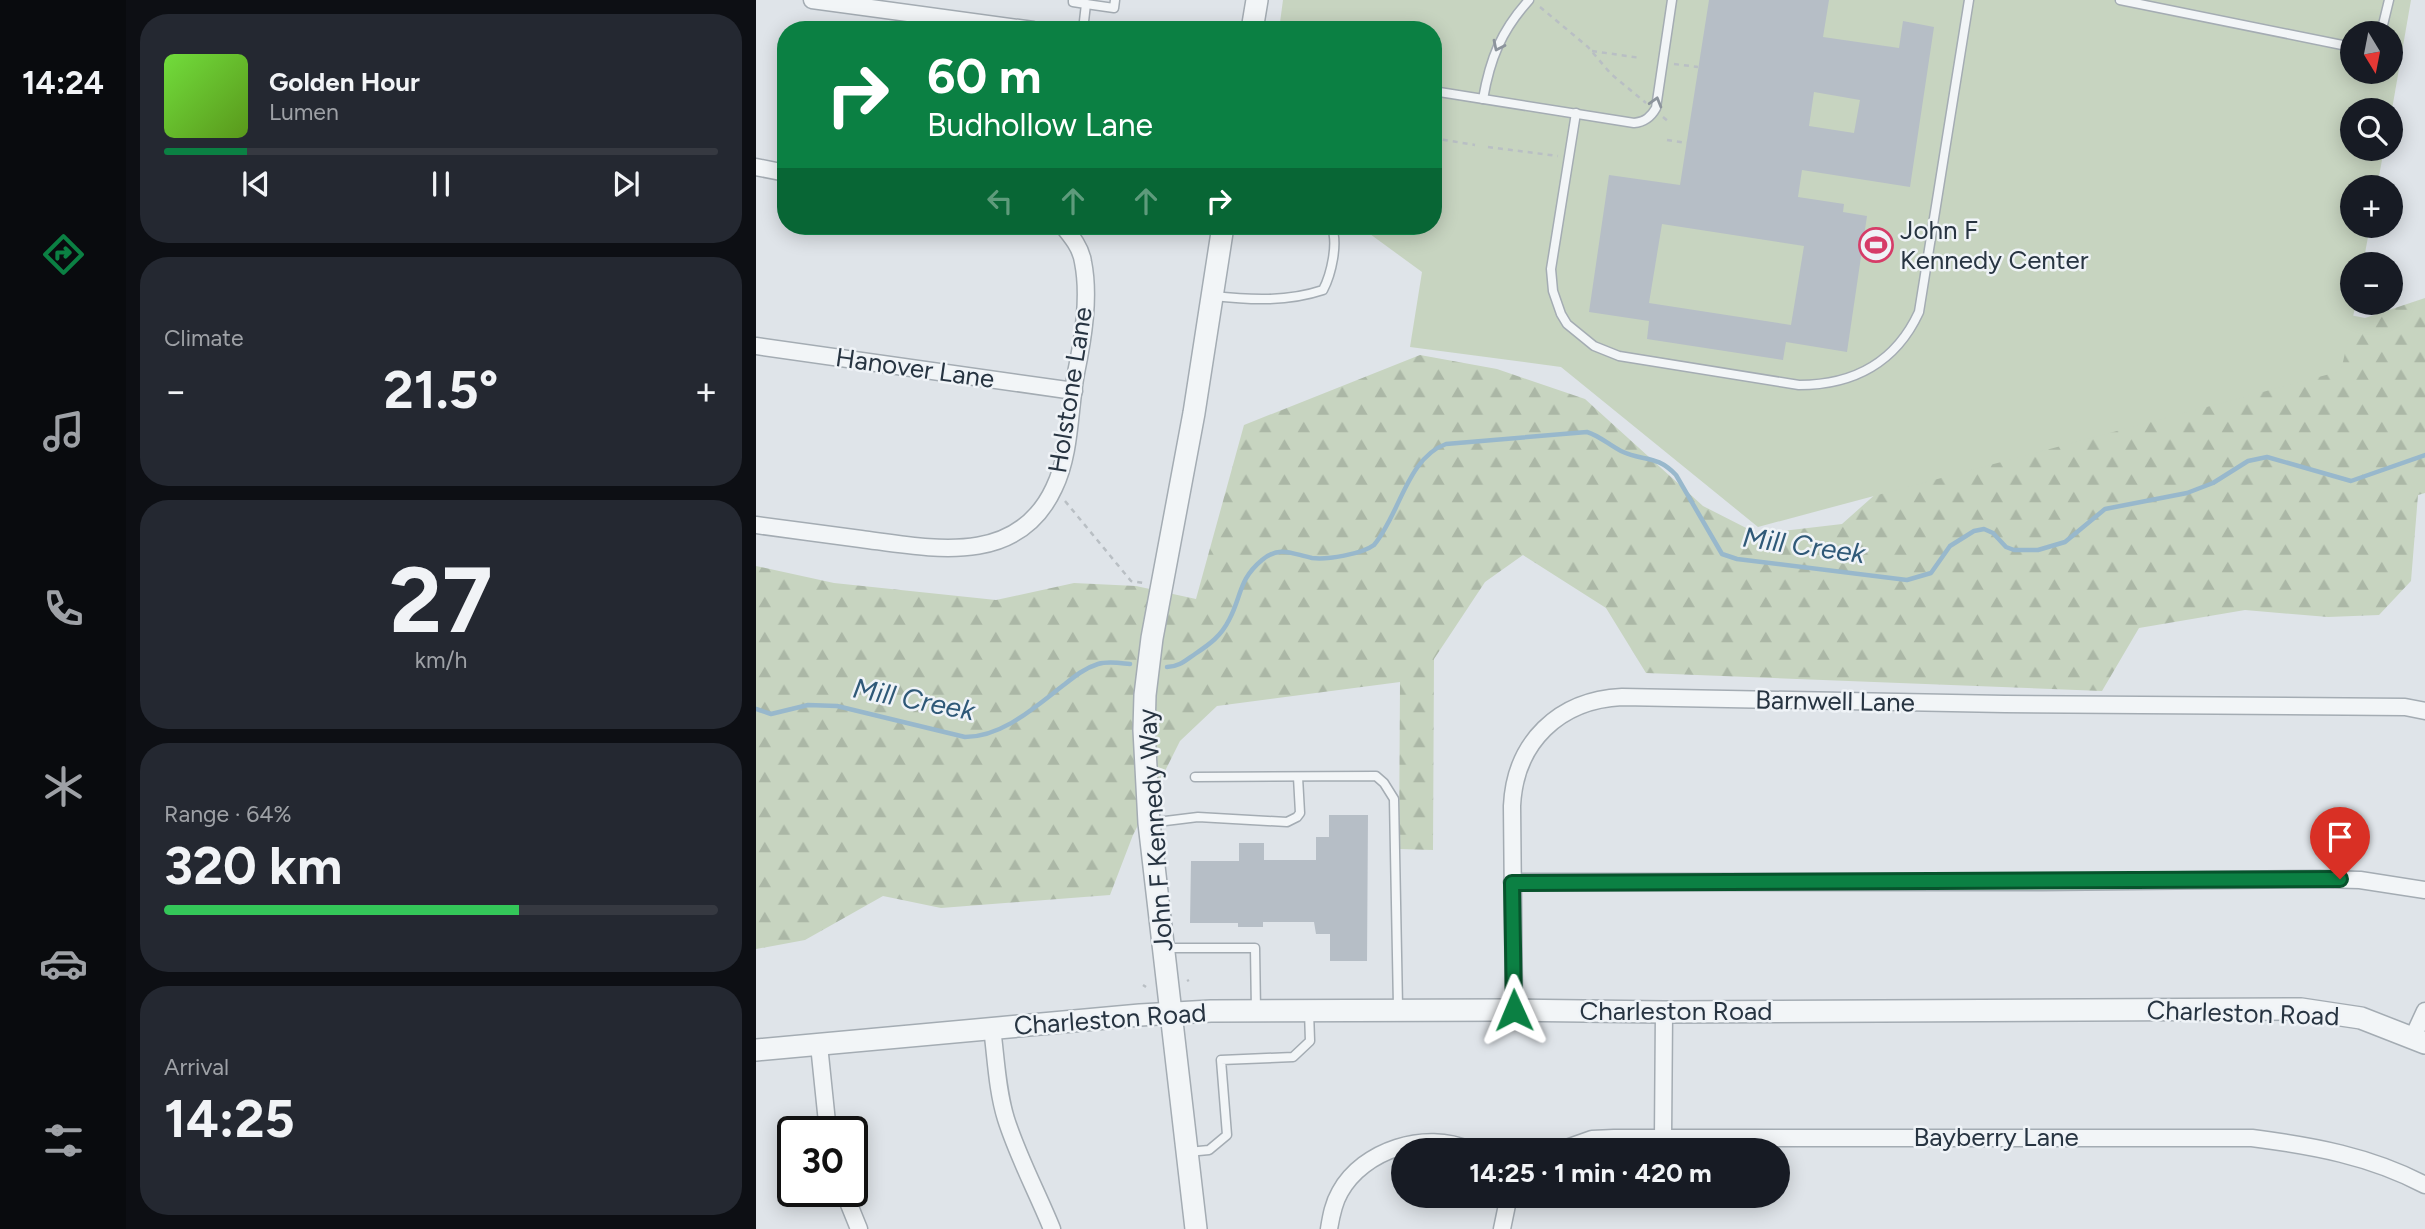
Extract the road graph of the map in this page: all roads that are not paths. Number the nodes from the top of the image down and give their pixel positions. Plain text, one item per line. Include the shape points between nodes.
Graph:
1 (811, 0) edge
2 (1073, 0) edge
3 (1115, 0) edge
4 (1257, 0) edge
5 (1529, 0) edge
6 (1672, 0) edge
7 (1969, 0) edge
8 (2120, 0) edge
9 (2389, 0) edge
10 (1086, 4) junction
11 (966, 21) edge
12 (1084, 21) edge
13 (1254, 21) edge
14 (2384, 21) edge
15 (2340, 45) edge
16 (1442, 92) edge
17 (1483, 99) junction
18 (1576, 113) junction
19 (756, 167) edge
20 (777, 171) edge
21 (1071, 235) edge
22 (1222, 235) edge
23 (1334, 235) edge
24 (1213, 296) junction
25 (756, 346) edge
26 (1073, 391) junction
27 (756, 525) edge
28 (2425, 711) edge
29 (1298, 776) junction
30 (1195, 777) dead end
31 (1149, 823) junction
32 (1512, 883) junction
33 (2425, 890) edge
34 (1164, 948) junction
35 (1398, 1010) junction
36 (1514, 1010) junction
37 (1256, 1011) junction
38 (1309, 1011) junction
39 (2425, 1011) edge
40 (1171, 1012) junction
41 (1664, 1012) junction
42 (992, 1028) junction
43 (2419, 1040) edge
44 (819, 1045) junction
45 (756, 1050) edge
46 (826, 1116) edge
47 (1663, 1138) edge
48 (1742, 1138) edge
49 (1391, 1151) edge
50 (1186, 1152) junction
51 (2425, 1185) edge
52 (850, 1207) edge
53 (1506, 1208) edge
54 (859, 1229) edge
55 (1052, 1229) edge
56 (1196, 1229) edge
57 (1329, 1229) edge
58 (1502, 1229) edge

1 - 11 street
2 - 10 lane
3 - 10 lane via 1114,8
4 - 13 street
5 -> 17 lane via 1498,43
18 -> 6 lane via 1634,123 1653,114
7 - 18 lane via 1919,312 1906,338 1886,359 1835,381 1799,385 1639,360 1607,352 1574,332 1561,314 1551,280
8 - 15 lane
9 - 14 lane
10 - 12 lane
16 - 17 lane
17 - 18 lane
19 - 20 street
21 - 26 street, Holstone Lane via 1083,260 1085,282
22 - 24 street, John F Kennedy Way
23 - 24 lane via 1323,290 1258,300
24 - 31 street, John F Kennedy Way via 1148,667 1144,730
25 - 26 street, Hanover Lane
26 - 27 street, Holstone Lane via 1054,488 1031,520 1001,539 955,550
28 - 32 street, Barnwell Lane via 1595,699 1567,711 1542,730 1519,767 1513,792
29 - 30 lane
29 - 31 lane via 1300,813 1287,822 1198,817
29 - 35 lane via 1376,776 1394,799
31 - 34 street, John F Kennedy Way
32 - 33 street via 2320,879
32 - 36 street, Barnwell Lane
34 - 37 lane via 1255,948
34 - 40 street, John F Kennedy Way
35 - 36 street, Charleston Road
35 - 38 street, Charleston Road
36 - 41 street, Charleston Road
37 - 38 street, Charleston Road
37 - 40 street, Charleston Road
38 - 50 lane via 1310,1041 1293,1057 1221,1060 1227,1135 1209,1150
39 - 43 street
40 - 42 street, Charleston Road
40 - 50 street, John F Kennedy Way
41 - 43 street, Charleston Road via 2301,1009 2361,1018
41 - 47 street
42 - 44 street, Charleston Road
42 - 55 street via 1006,1117
44 - 45 street, Charleston Road
44 - 46 street
48 - 51 street, Bayberry Lane via 2252,1138 2358,1157
49 - 57 street via 1353,1175 1340,1192
50 - 56 street, John F Kennedy Way
52 - 54 street
53 - 58 street

